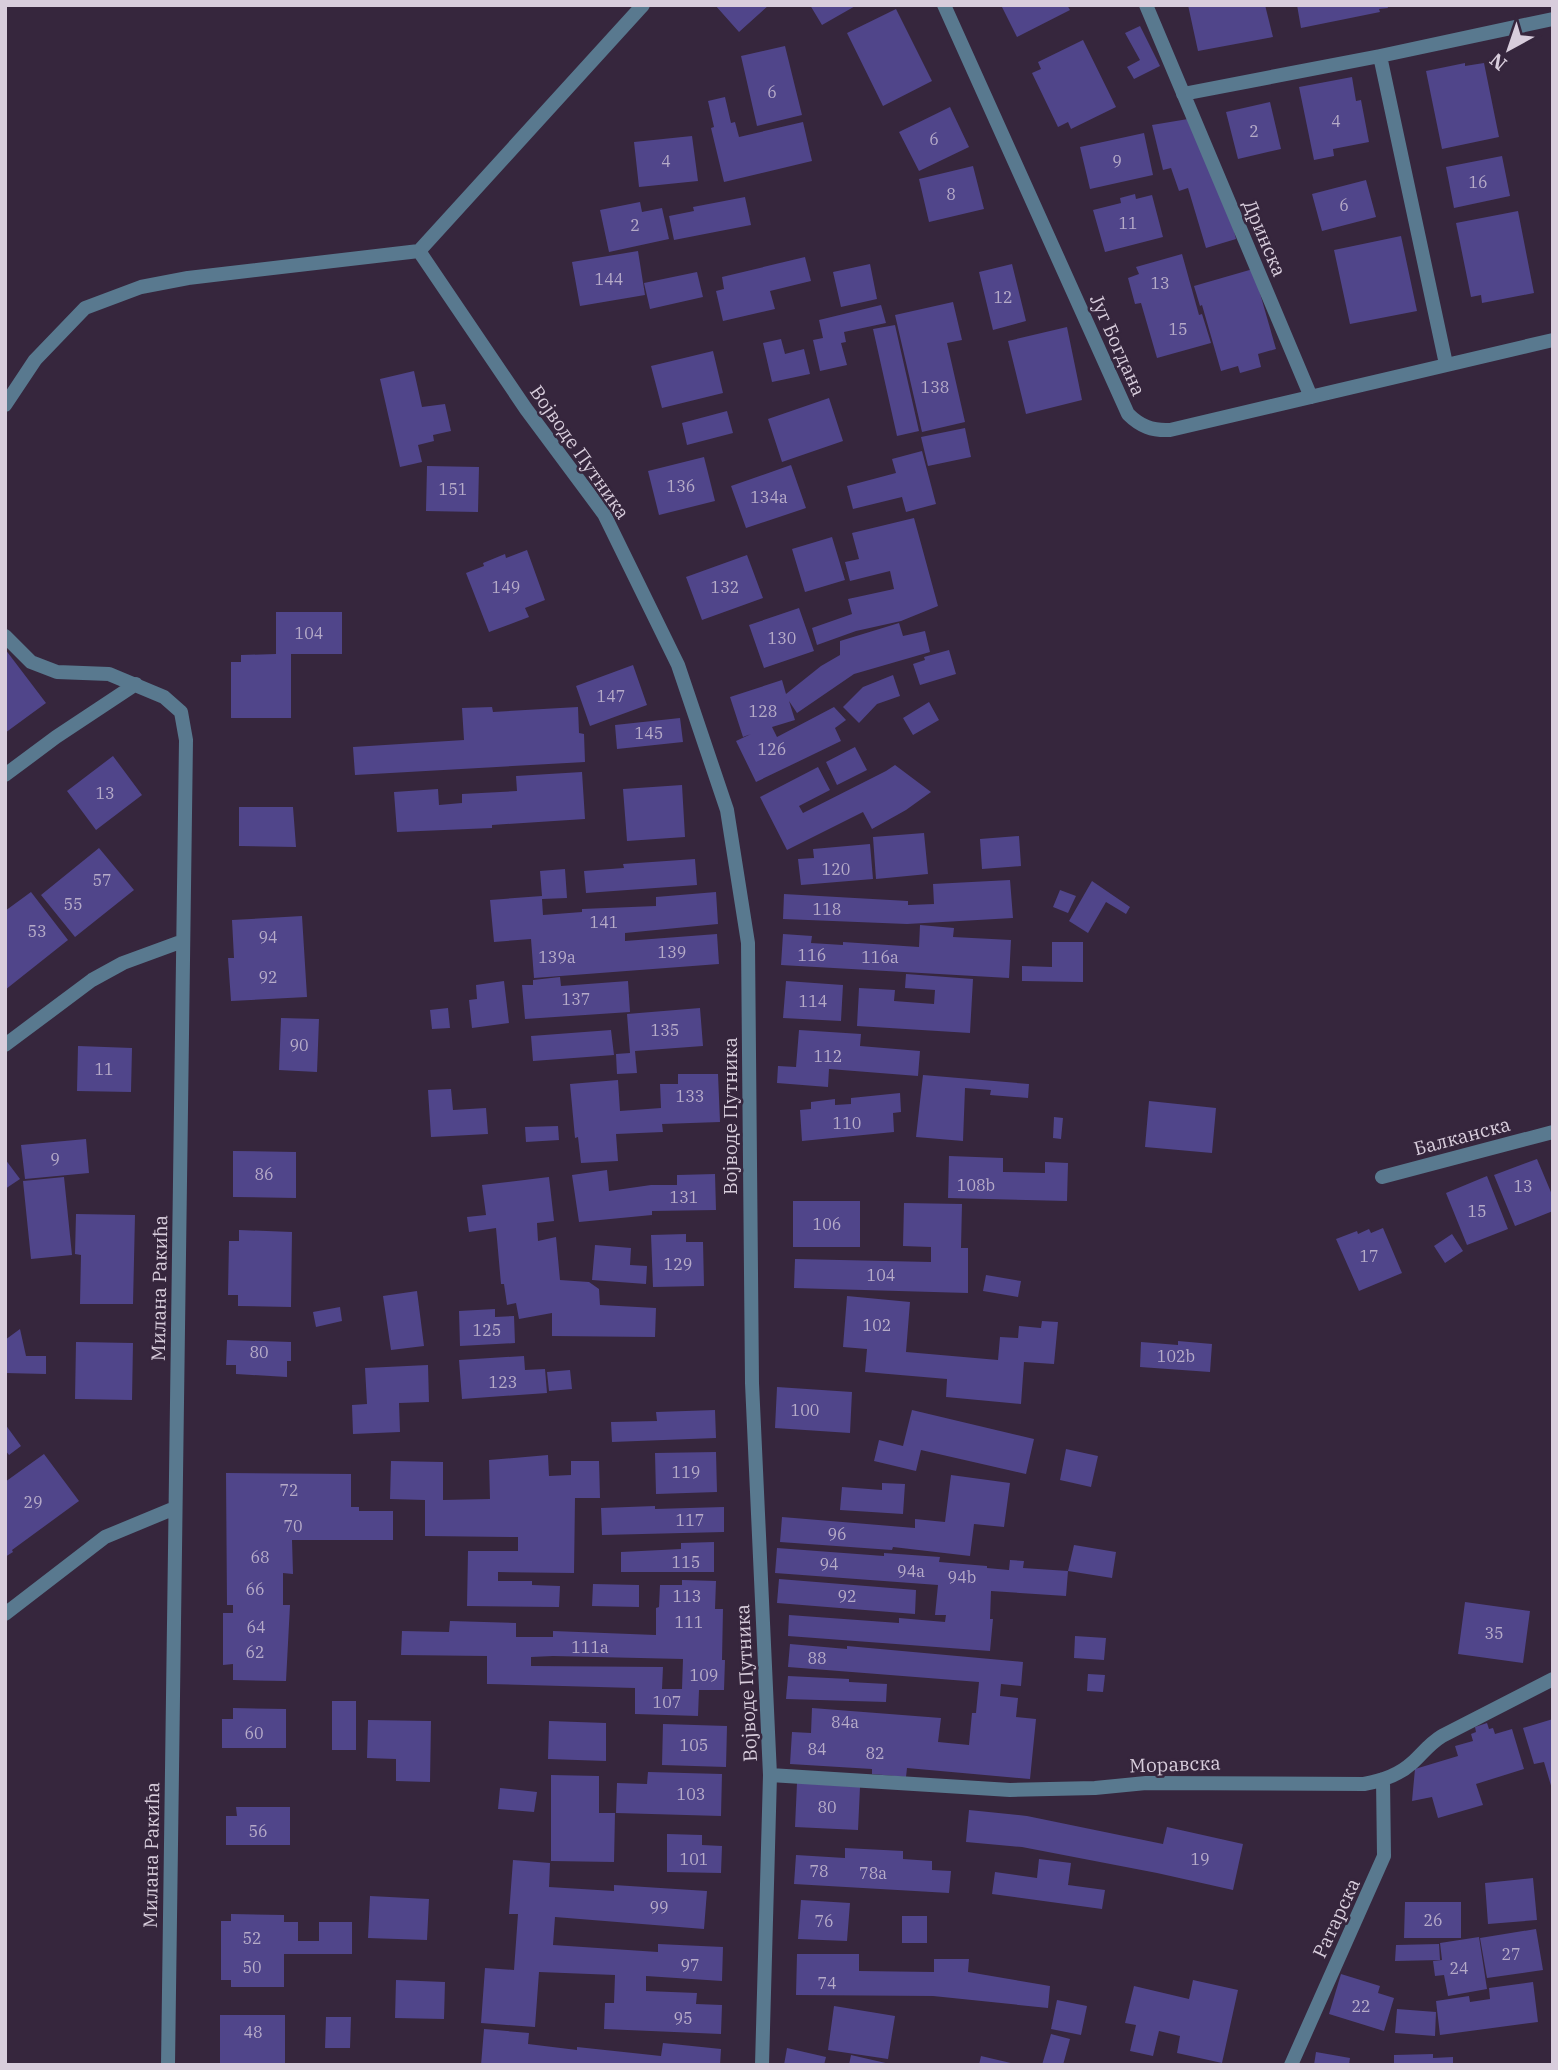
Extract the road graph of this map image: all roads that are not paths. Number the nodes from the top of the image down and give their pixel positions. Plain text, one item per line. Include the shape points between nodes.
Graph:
1 (643, 5) edge
2 (944, 5) edge
3 (1146, 5) edge
4 (1553, 19) edge
5 (1380, 56) junction
6 (1183, 94) junction
7 (419, 251) junction
8 (1553, 340) edge
9 (1446, 364) junction
10 (1311, 397) junction
11 (5, 405) edge
12 (5, 636) edge
13 (136, 684) junction
14 (5, 775) edge
15 (183, 941) junction
16 (5, 1045) edge
17 (1553, 1132) edge
18 (1382, 1177) dead end
19 (175, 1508) junction
20 (5, 1614) edge
21 (1553, 1679) edge
22 (770, 1775) junction
23 (1383, 1779) junction
24 (168, 2065) edge
25 (762, 2065) edge
26 (1291, 2065) edge

1 - 7 street
2 - 10 street, Југ Богдана via 1128,414 1159,431
3 - 6 street, Дринска
4 - 5 street
5 - 6 street
5 - 9 street
6 - 10 street, Дринска
7 - 11 street via 141,287 85,308 35,360
7 - 22 street, Војводе Путника via 604,514 678,665 727,810 748,943 752,1383
8 - 9 street, Југ Богдана
9 - 10 street, Југ Богдана
12 - 13 street, Милана Ракића via 31,662 57,673 109,674
13 - 14 street
13 - 15 street, Милана Ракића via 164,697 181,712 186,740
15 - 16 street via 92,980
15 - 19 street, Милана Ракића
17 - 18 street, Балканска
19 - 20 street via 105,1538
19 - 24 street, Милана Ракића
21 - 23 street, Моравска via 1441,1736 1411,1764
22 - 23 street, Моравска via 1038,1790 1146,1783 1355,1785
22 - 25 street, Војводе Путника
23 - 26 street, Ратарска via 1384,1856

